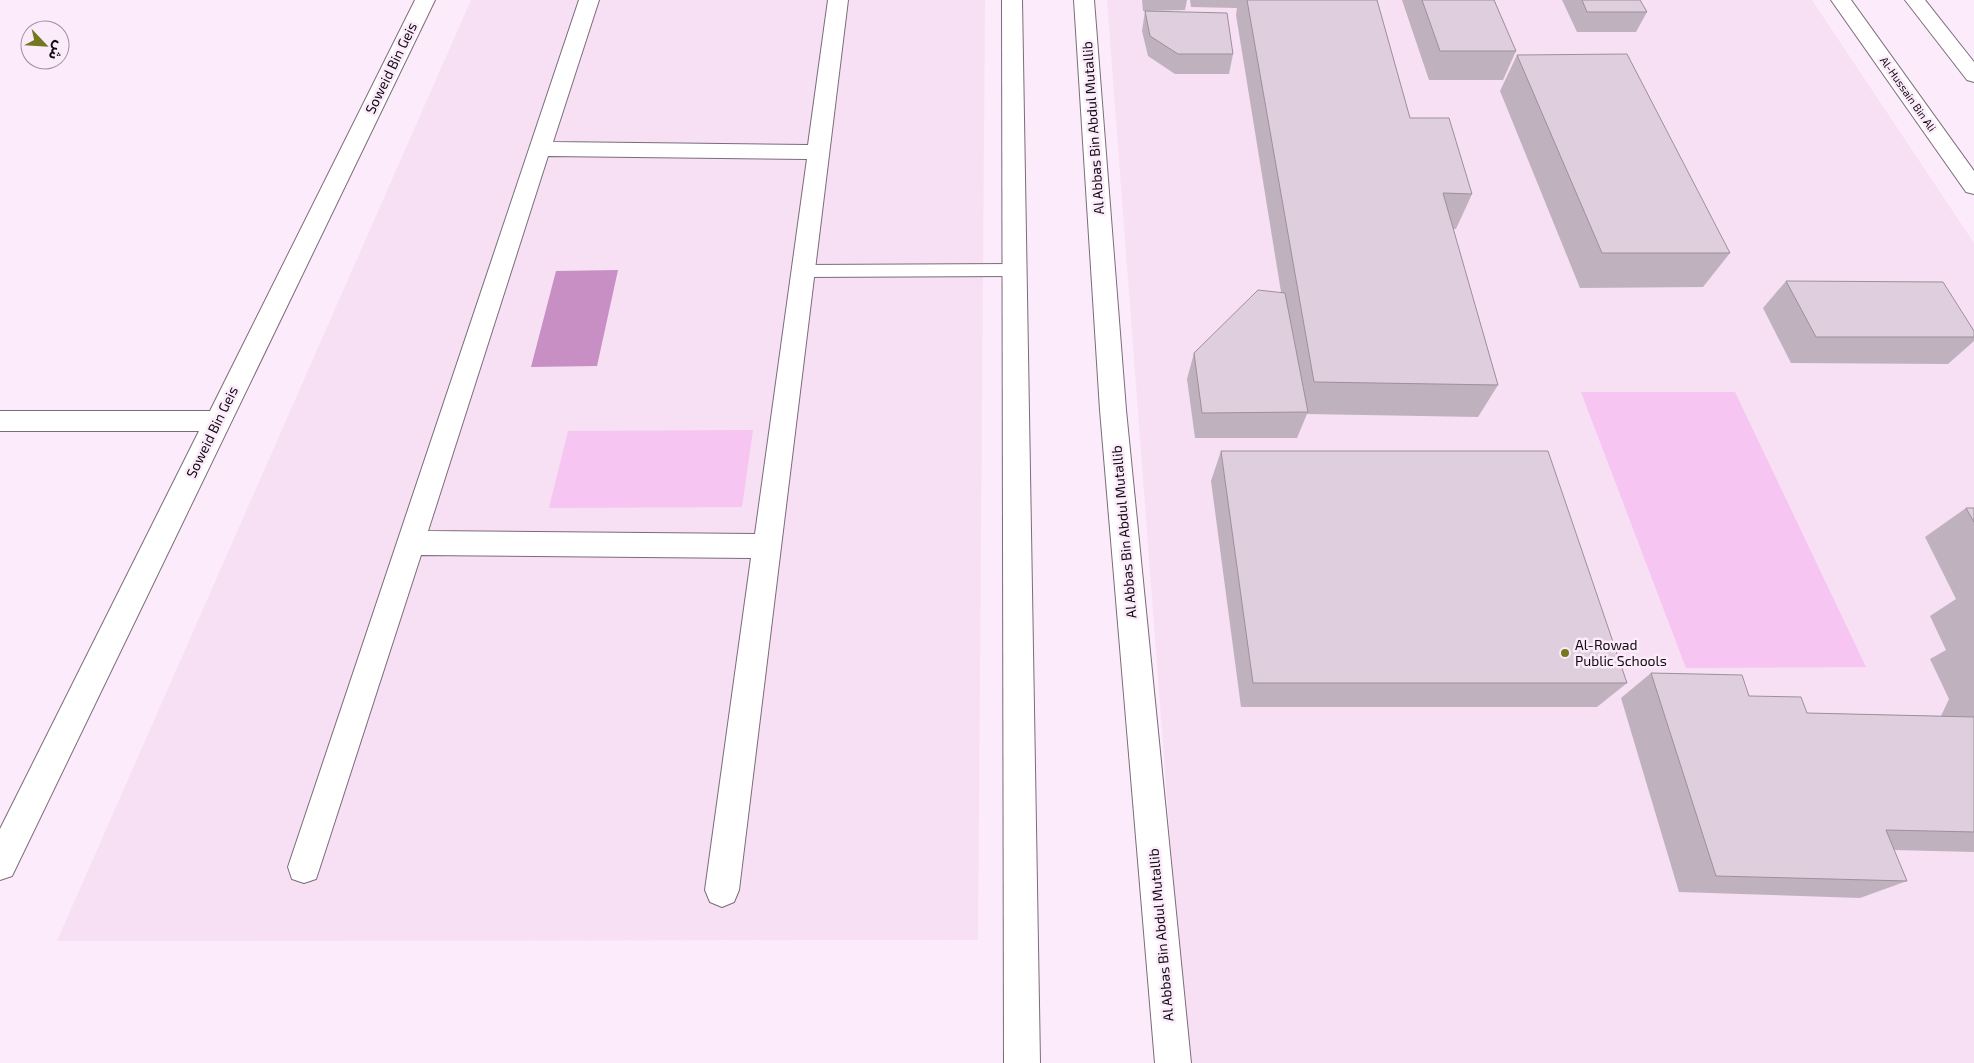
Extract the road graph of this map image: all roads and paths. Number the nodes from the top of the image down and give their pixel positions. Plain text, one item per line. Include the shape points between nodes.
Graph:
1 (425, 0) edge
2 (589, 0) edge
3 (838, 0) edge
4 (1012, 0) edge
5 (1084, 0) edge
6 (1841, 0) edge
7 (1915, 0) edge
8 (1974, 76) edge
9 (542, 149) junction
10 (818, 152) junction
11 (1974, 188) edge
12 (803, 270) junction
13 (1014, 270) junction
14 (0, 421) edge
15 (217, 421) junction
16 (411, 543) junction
17 (767, 546) junction
18 (0, 864) edge
19 (304, 867) dead end
20 (722, 890) dead end
21 (1022, 1063) edge
22 (1173, 1063) edge

1 - 15 street, Soweid Bin Geis
2 - 9 street
3 - 10 street
4 - 13 street
5 - 22 street, Al Abbas Bin Abdul Mutallib via 1113,410
6 - 11 street, Al-Hussain Bin Ali
7 - 8 street
9 - 10 street
9 - 16 street
10 - 12 street
12 - 13 lane
12 - 17 street
13 - 21 street
14 - 15 street
15 - 18 street, Soweid Bin Geis
16 - 17 street
16 - 19 street
17 - 20 street

